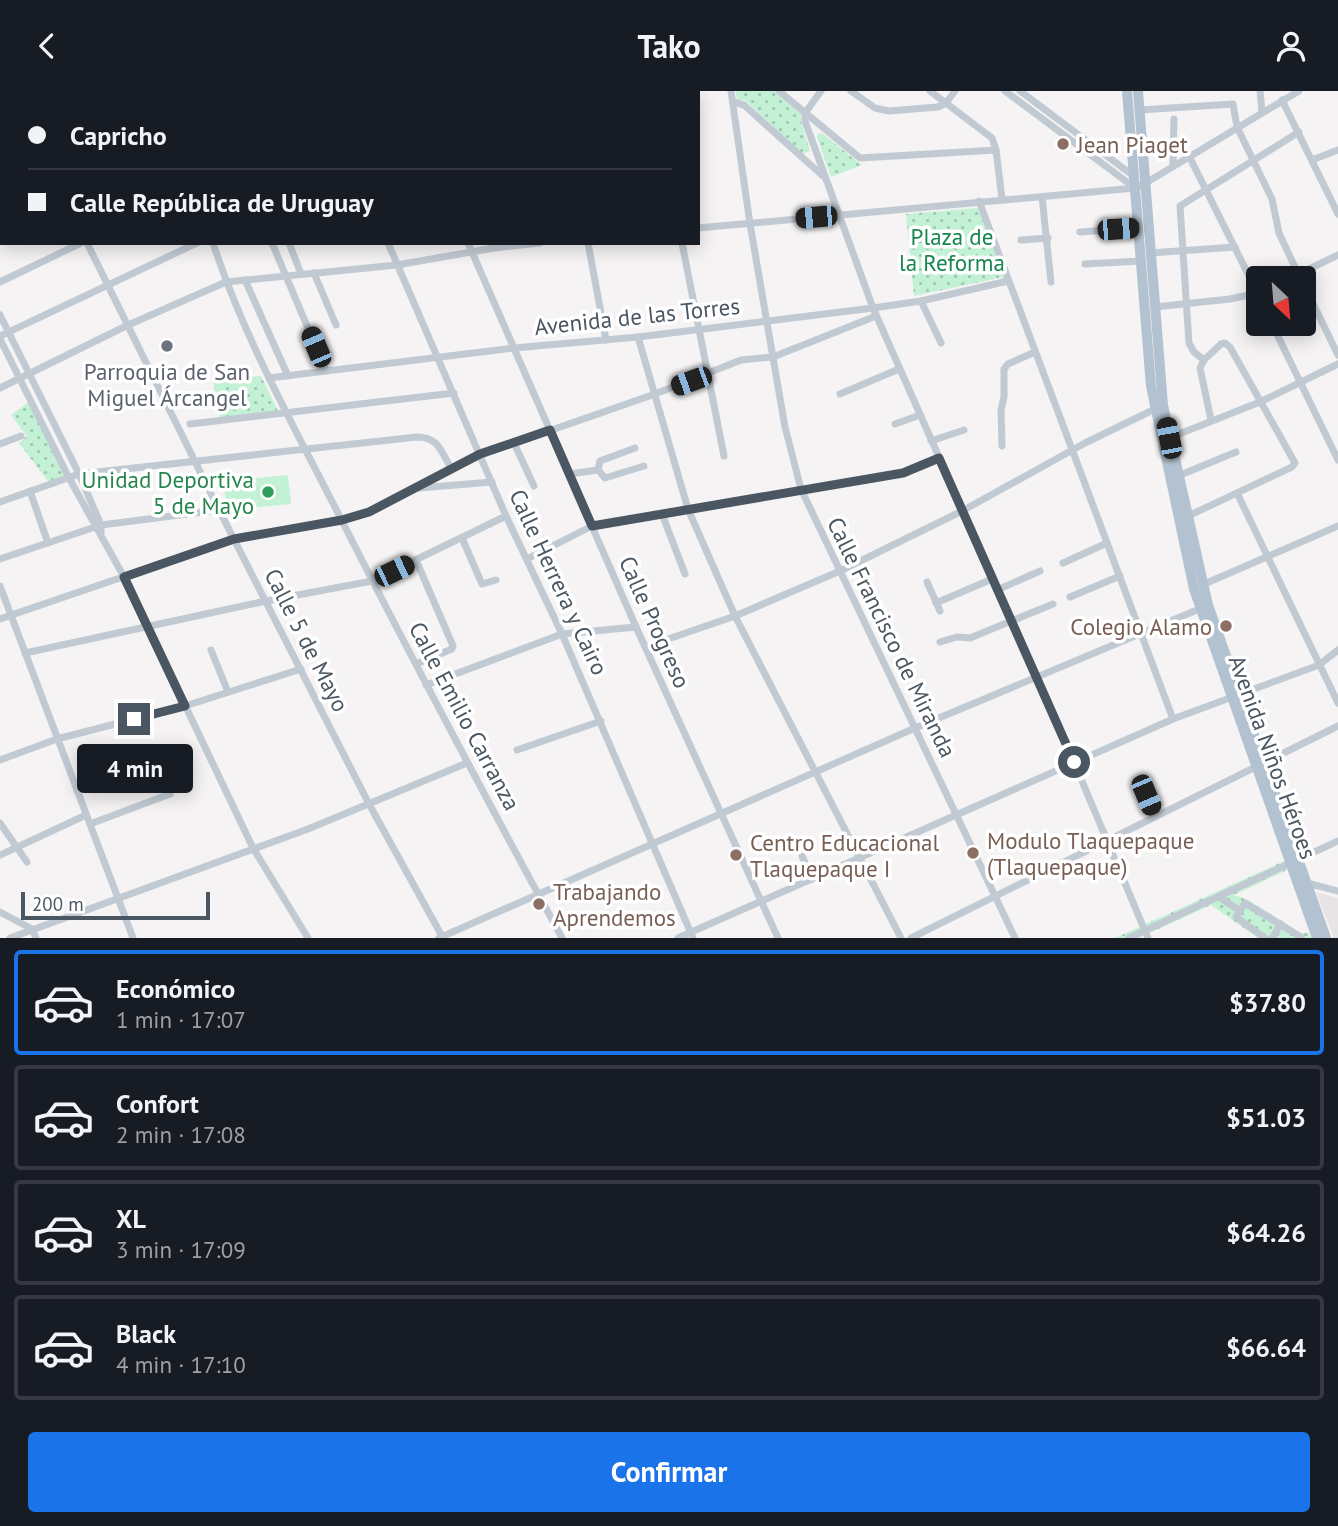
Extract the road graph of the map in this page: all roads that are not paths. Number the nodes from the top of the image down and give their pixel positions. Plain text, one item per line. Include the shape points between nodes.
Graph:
1 (448, 91) edge
2 (454, 91) edge
3 (731, 91) edge
4 (779, 91) edge
5 (821, 91) edge
6 (851, 91) edge
7 (930, 91) edge
8 (955, 91) edge
9 (1005, 91) edge
10 (1020, 91) edge
11 (1128, 91) edge
12 (1138, 91) edge
13 (1260, 91) edge
14 (1299, 91) edge
15 (1029, 95) edge
16 (1282, 100) junction
17 (733, 102) junction
18 (946, 103) junction
19 (1024, 106) junction
20 (1140, 110) junction
21 (1262, 112) junction
22 (805, 113) junction
23 (1174, 119) dead end
24 (1237, 127) junction
25 (1299, 132) junction
26 (996, 150) junction
27 (1338, 150) edge
28 (1189, 156) junction
29 (1312, 160) junction
30 (1254, 161) junction
31 (1173, 165) junction
32 (823, 176) junction
33 (1134, 176) junction
34 (1140, 186) junction
35 (1207, 189) junction
36 (1042, 197) junction
37 (1002, 199) junction
38 (979, 201) junction
39 (1338, 214) edge
40 (837, 215) junction
41 (750, 224) junction
42 (700, 228) edge
43 (1138, 228) junction
44 (1080, 232) dead end
45 (1048, 238) junction
46 (1021, 240) dead end
47 (77, 245) edge
48 (88, 245) edge
49 (193, 245) edge
50 (213, 245) edge
51 (273, 245) edge
52 (290, 245) edge
53 (388, 245) edge
54 (505, 245) edge
55 (588, 245) edge
56 (682, 245) edge
57 (470, 247) edge
58 (1235, 247) junction
59 (1182, 251) junction
60 (1150, 253) junction
61 (1338, 255) edge
62 (1140, 261) junction
63 (1085, 264) dead end
64 (397, 265) junction
65 (1294, 266) edge
66 (1316, 267) edge
67 (1246, 269) edge
68 (314, 273) junction
69 (302, 274) junction
70 (285, 276) junction
71 (245, 280) junction
72 (1009, 281) junction
73 (0, 282) edge
74 (226, 282) junction
75 (1051, 282) dead end
76 (107, 286) junction
77 (1246, 296) edge
78 (921, 301) junction
79 (1186, 305) junction
80 (1155, 307) junction
81 (1316, 310) edge
82 (874, 312) junction
83 (0, 315) edge
84 (767, 321) junction
85 (128, 325) junction
86 (336, 325) dead end
87 (698, 330) junction
88 (3, 336) edge
89 (1278, 336) edge
90 (638, 337) junction
91 (606, 341) junction
92 (941, 343) dead end
93 (514, 348) junction
94 (1035, 352) junction
95 (1338, 355) edge
96 (773, 357) junction
97 (438, 358) junction
98 (1204, 360) junction
99 (1338, 364) edge
100 (899, 369) junction
101 (326, 371) junction
102 (28, 375) junction
103 (709, 375) junction
104 (288, 376) junction
105 (19, 379) junction
106 (269, 379) junction
107 (1300, 382) junction
108 (0, 389) edge
109 (454, 393) junction
110 (655, 394) junction
111 (840, 394) dead end
112 (1260, 401) junction
113 (1159, 407) junction
114 (286, 412) junction
115 (920, 415) junction
116 (1211, 420) junction
117 (190, 424) dead end
118 (895, 424) dead end
119 (550, 430) junction
120 (964, 430) dead end
121 (21, 436) dead end
122 (1169, 438) junction
123 (931, 442) junction
124 (514, 443) junction
125 (0, 444) edge
126 (1002, 446) dead end
127 (635, 449) dead end
128 (305, 450) junction
129 (1073, 451) junction
130 (1236, 451) dead end
131 (480, 454) junction
132 (625, 454) junction
133 (724, 456) dead end
134 (939, 458) junction
135 (1338, 460) edge
136 (195, 463) junction
137 (644, 466) dead end
138 (451, 468) junction
139 (598, 470) junction
140 (631, 471) junction
141 (79, 474) junction
142 (569, 474) junction
143 (1178, 476) junction
144 (69, 478) junction
145 (492, 482) junction
146 (534, 486) dead end
147 (413, 488) junction
148 (801, 489) junction
149 (30, 491) junction
150 (1237, 493) junction
151 (0, 502) edge
152 (688, 509) junction
153 (219, 510) junction
154 (962, 511) junction
155 (663, 514) junction
156 (506, 516) junction
157 (1186, 517) junction
158 (342, 520) junction
159 (592, 526) junction
160 (1338, 526) edge
161 (99, 528) junction
162 (462, 538) junction
163 (234, 539) junction
164 (48, 543) junction
165 (1107, 543) junction
166 (1268, 557) junction
167 (0, 559) edge
168 (527, 559) junction
169 (416, 560) junction
170 (1063, 563) dead end
171 (840, 571) junction
172 (1040, 571) dead end
173 (685, 574) dead end
174 (1120, 576) junction
175 (124, 577) junction
176 (496, 579) dead end
177 (992, 579) junction
178 (372, 581) junction
179 (928, 582) dead end
180 (1202, 585) junction
181 (0, 586) edge
182 (997, 590) junction
183 (1070, 597) dead end
184 (266, 601) junction
185 (1053, 604) dead end
186 (1203, 607) junction
187 (11, 615) junction
188 (735, 616) junction
189 (0, 619) edge
190 (1011, 621) junction
191 (148, 627) junction
192 (636, 627) junction
193 (562, 634) junction
194 (1142, 634) junction
195 (940, 642) dead end
196 (645, 647) junction
197 (211, 650) dead end
198 (1338, 650) edge
199 (25, 653) junction
200 (416, 664) junction
201 (1319, 665) junction
202 (301, 670) junction
203 (1037, 678) junction
204 (426, 685) junction
205 (228, 692) junction
206 (1236, 696) junction
207 (1338, 703) edge
208 (185, 706) junction
209 (1173, 719) junction
210 (601, 722) junction
211 (1338, 726) edge
212 (915, 728) junction
213 (57, 739) junction
214 (517, 750) dead end
215 (157, 757) dead end
216 (0, 760) edge
217 (1074, 762) junction
218 (467, 763) junction
219 (1260, 764) junction
220 (817, 772) junction
221 (77, 790) junction
222 (170, 794) dead end
223 (1146, 795) dead end
224 (369, 804) junction
225 (719, 813) junction
226 (956, 814) junction
227 (86, 815) junction
228 (1156, 817) junction
229 (0, 823) edge
230 (90, 824) junction
231 (1338, 841) edge
232 (1106, 842) junction
233 (653, 843) junction
234 (16, 848) junction
235 (253, 848) junction
236 (0, 855) edge
237 (802, 856) dead end
238 (861, 858) junction
239 (27, 862) dead end
240 (1295, 862) junction
241 (812, 879) junction
242 (1307, 883) junction
243 (1338, 891) edge
244 (538, 894) junction
245 (995, 897) junction
246 (1219, 897) junction
247 (118, 898) junction
248 (761, 901) junction
249 (1240, 911) junction
250 (0, 912) edge
251 (1281, 924) junction
252 (32, 929) junction
253 (1147, 934) edge
254 (692, 935) edge
255 (1301, 937) edge
256 (10, 938) edge
257 (36, 938) edge
258 (133, 938) edge
259 (308, 938) edge
260 (441, 938) edge
261 (562, 938) edge
262 (678, 938) edge
263 (778, 938) edge
264 (901, 938) edge
265 (911, 938) edge
266 (1015, 938) edge
267 (1129, 938) edge
268 (1265, 938) edge
269 (1272, 938) edge
270 (1317, 938) edge
271 (1326, 938) edge

1 - 2 street
3 - 17 street, Calle Francisco de Miranda
4 - 22 street
5 - 22 street
6 - 18 street via 886,111 931,109
7 - 18 street
8 - 18 street
9 - 19 street
10 - 15 street
11 - 33 main road, Avenida Niños Héroes
12 - 20 main road, Avenida Niños Héroes
13 - 21 street
14 - 16 street
15 - 19 street
15 - 33 street
16 - 21 street
16 - 25 street
17 - 32 street via 744,105
17 - 41 street, Calle Francisco de Miranda
18 - 26 street via 986,132
19 - 34 street
20 - 24 street via 1230,103 1235,107
20 - 34 main road, Avenida Niños Héroes
21 - 24 street
22 - 26 street via 860,158
22 - 32 street
23 - 31 street
24 - 28 street
24 - 30 street
25 - 29 street
25 - 30 street
26 - 37 street
27 - 29 street
28 - 31 street
28 - 35 street
29 - 39 street
30 - 35 street
30 - 65 street
31 - 34 street
32 - 40 street
33 - 34 main road, Avenida Niños Héroes
34 - 36 street
34 - 43 main road, Avenida Niños Héroes
34 - 60 main road, Avenida Niños Héroes
35 - 58 street
35 - 59 street via 1180,206
36 - 37 street
36 - 45 street
37 - 38 street
38 - 40 street
38 - 72 street
40 - 41 street
40 - 82 street
41 - 42 street
41 - 84 street, Calle Francisco de Miranda
43 - 44 street
43 - 62 main road, Avenida Niños Héroes
45 - 46 street
45 - 75 street
47 - 73 street
48 - 76 street, Calle 5 de Mayo
49 - 76 street
50 - 74 street, Calle Emilio Carranza
51 - 70 street
52 - 69 street
53 - 64 street, Calle Herrera y Cairo
54 - 57 street
55 - 91 street
56 - 87 street
57 - 64 street
57 - 93 street, Calle Progreso
58 - 59 street
58 - 67 street
59 - 60 street
59 - 79 street
60 - 80 main road, Avenida Niños Héroes
61 - 66 street
62 - 63 street
62 - 113 main road, Avenida Niños Héroes via 1151,386
64 - 68 street
64 - 97 street, Calle Herrera y Cairo
68 - 69 street
68 - 86 street
69 - 70 street
70 - 71 street
70 - 101 street
71 - 74 street
71 - 104 street
72 - 78 street, Avenida de las Torres
72 - 94 street
74 - 85 street
74 - 106 street, Calle Emilio Carranza
76 - 85 street, Calle 5 de Mayo
76 - 88 street
77 - 79 street
78 - 82 street, Avenida de las Torres
78 - 92 street
79 - 80 street
79 - 98 street via 1190,346
80 - 113 main road, Avenida Niños Héroes
81 - 95 street
82 - 84 street, Avenida de las Torres
82 - 96 street
82 - 100 street
83 - 88 street
84 - 87 street, Avenida de las Torres
84 - 96 street, Calle Francisco de Miranda
85 - 102 street
85 - 136 street, Calle 5 de Mayo
87 - 90 street, Avenida de las Torres
87 - 103 street
88 - 102 street
88 - 105 street
89 - 107 street
90 - 91 street, Avenida de las Torres
90 - 110 street
91 - 93 street, Avenida de las Torres
93 - 97 street, Avenida de las Torres
93 - 119 street, Calle Progreso
94 - 126 street via 1003,369
94 - 129 street
96 - 103 street via 741,360
96 - 148 street, Calle Francisco de Miranda
97 - 101 street, Avenida de las Torres
97 - 109 street, Calle Herrera y Cairo
98 - 112 street via 1221,344 1228,345
98 - 116 street via 1200,368
99 - 107 street
100 - 111 street
100 - 115 street
101 - 104 street, Avenida de las Torres
102 - 105 street
102 - 141 street
103 - 110 street
103 - 133 street
104 - 106 street, Avenida de las Torres
105 - 108 street
105 - 144 street
106 - 114 street, Calle Emilio Carranza
107 - 112 street
107 - 135 street
109 - 114 street
109 - 131 street, Calle Herrera y Cairo
110 - 119 street
110 - 152 street
112 - 116 street
112 - 150 street via 1295,463
113 - 122 main road, Avenida Niños Héroes
113 - 129 street
113 - 186 main road, Avenida Niños Héroes
114 - 117 street
114 - 128 street, Calle Emilio Carranza
115 - 118 street
115 - 123 street
116 - 122 street
119 - 124 street
119 - 142 street, Calle Progreso
120 - 123 street
121 - 125 street
122 - 143 main road, Avenida Niños Héroes
123 - 134 street
124 - 131 street
124 - 146 street
127 - 132 street
128 - 136 street
128 - 138 street via 428,437 435,440
128 - 158 street, Calle Emilio Carranza
129 - 154 street
129 - 165 street
130 - 143 street
131 - 138 street
131 - 145 street, Calle Herrera y Cairo
132 - 139 street via 601,460
132 - 140 street
134 - 148 street via 903,473
134 - 154 street
136 - 141 street
136 - 153 street, Calle 5 de Mayo
137 - 140 street
138 - 147 street
139 - 140 street via 604,478
139 - 142 street
141 - 144 street
141 - 161 street
142 - 159 street, Calle Progreso
143 - 157 main road, Avenida Niños Héroes
144 - 149 street
144 - 161 street
145 - 147 street
145 - 156 street, Calle Herrera y Cairo
147 - 158 street via 369,512
148 - 152 street
148 - 171 street, Calle Francisco de Miranda
149 - 151 street
149 - 164 street
150 - 157 street
150 - 166 street
152 - 155 street
152 - 188 street
153 - 161 street
153 - 163 street, Calle 5 de Mayo
154 - 171 street
154 - 177 street
155 - 159 street
155 - 173 street
156 - 162 street
156 - 168 street, Calle Herrera y Cairo
157 - 180 main road, Avenida Niños Héroes
158 - 163 street
158 - 178 street, Calle Emilio Carranza
159 - 168 street
159 - 192 street, Calle Progreso
160 - 166 street
161 - 164 street
161 - 175 street
162 - 169 street
162 - 176 street via 482,584
163 - 175 street
163 - 184 street, Calle 5 de Mayo
164 - 167 street
165 - 170 street
165 - 174 street
166 - 180 street
166 - 201 street
168 - 193 street, Calle Herrera y Cairo
169 - 178 street
169 - 200 street via 453,647
171 - 188 street
171 - 212 street, Calle Francisco de Miranda
172 - 182 street
174 - 183 street
174 - 194 street
175 - 187 street
175 - 191 street
177 - 179 street via 938,607
177 - 182 street
178 - 184 street
178 - 200 street, Calle Emilio Carranza
180 - 186 main road, Avenida Niños Héroes
181 - 187 street
182 - 190 street
184 - 191 street
184 - 202 street, Calle 5 de Mayo
185 - 190 street
186 - 194 street
186 - 206 main road, Avenida Niños Héroes
187 - 189 street
187 - 199 street
188 - 196 street
188 - 220 street
190 - 195 street via 970,638
190 - 203 street
191 - 199 street
191 - 208 street
192 - 193 street
192 - 196 street, Calle Progreso
193 - 204 street
193 - 210 street, Calle Herrera y Cairo
194 - 203 street
194 - 209 street
196 - 225 street, Calle Progreso
197 - 205 street
198 - 201 street
199 - 213 street
200 - 204 street, Calle Emilio Carranza
201 - 206 street
201 - 207 street
202 - 205 street
202 - 224 street, Calle 5 de Mayo
203 - 212 street
203 - 217 street
204 - 218 street, Calle Emilio Carranza
205 - 208 street
206 - 209 street
206 - 219 main road, Avenida Niños Héroes
208 - 213 street
208 - 235 street
209 - 217 street
210 - 214 street
210 - 233 street, Calle Herrera y Cairo
211 - 219 street
212 - 220 street
212 - 226 street, Calle Francisco de Miranda
213 - 216 street
213 - 221 street
215 - 221 street
217 - 226 street
217 - 232 street
218 - 224 street
218 - 244 street, Calle Emilio Carranza
219 - 228 street
219 - 240 main road, Avenida Niños Héroes
220 - 225 street
220 - 238 street
221 - 227 street
222 - 230 street
223 - 228 street
224 - 235 street
224 - 260 street, Calle 5 de Mayo
225 - 233 street
225 - 248 street, Calle Progreso
226 - 238 street
226 - 245 street, Calle Francisco de Miranda
227 - 230 street
227 - 234 street
228 - 232 street
229 - 234 street
230 - 247 street
231 - 240 street
232 - 245 street
232 - 253 street
233 - 244 street
233 - 254 street, Calle Herrera y Cairo
234 - 236 street
234 - 239 street
235 - 247 street
235 - 259 street
237 - 241 street
238 - 241 street
238 - 264 street
240 - 242 main road, Avenida Niños Héroes
240 - 246 street
240 - 270 main road, Avenida Niños Héroes
241 - 248 street
242 - 243 street
242 - 271 main road, Avenida Niños Héroes
244 - 260 street
244 - 261 street, Calle Emilio Carranza
245 - 265 street
245 - 266 street, Calle Francisco de Miranda
246 - 249 street
246 - 253 street
247 - 252 street
247 - 258 street
248 - 254 street
248 - 263 street, Calle Progreso
249 - 251 street via 1245,903
249 - 268 street via 1236,917
250 - 252 street
251 - 255 street
251 - 269 street
252 - 256 street
252 - 257 street
253 - 267 street
254 - 262 street

